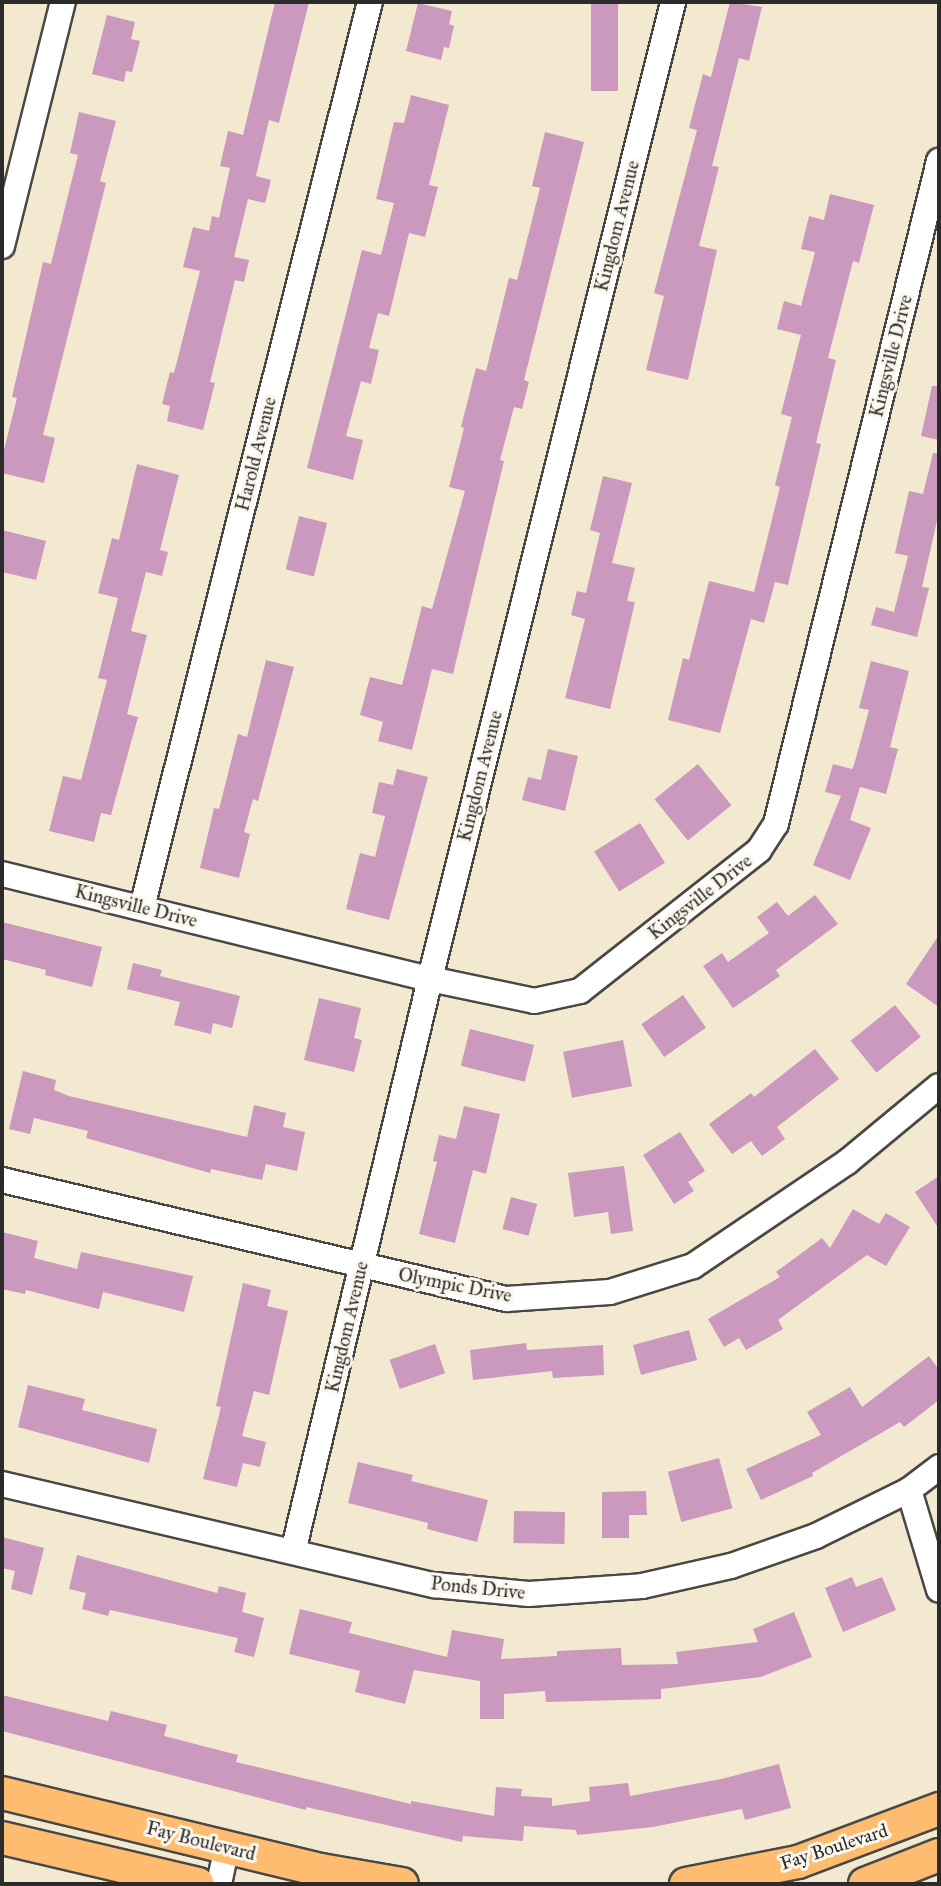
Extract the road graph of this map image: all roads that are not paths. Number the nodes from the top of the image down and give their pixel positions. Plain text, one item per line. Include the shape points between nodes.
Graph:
1 (63, 2) edge
2 (370, 2) edge
3 (673, 2) edge
4 (939, 161) edge
5 (2, 246) edge
6 (2, 874) edge
7 (142, 907) junction
8 (430, 979) junction
9 (939, 1086) edge
10 (2, 1180) edge
11 (362, 1266) junction
12 (939, 1467) edge
13 (2, 1483) edge
14 (909, 1490) junction
15 (293, 1552) junction
16 (939, 1590) edge
17 (2, 1793) edge
18 (939, 1810) edge
19 (2, 1838) edge
20 (227, 1847) junction
21 (939, 1856) edge
22 (198, 1884) edge
23 (219, 1884) edge
24 (402, 1884) edge
25 (686, 1884) edge
26 (865, 1884) edge

1 - 5 street
2 - 7 street, Harold Avenue
3 - 8 street, Kingdom Avenue
4 - 8 street, Kingsville Drive via 776,824 759,850 580,992 534,1001
6 - 7 street, Kingsville Drive
7 - 8 street, Kingsville Drive
8 - 11 street, Kingdom Avenue
9 - 11 street, Olympic Drive via 847,1162 694,1266 610,1292 506,1299
10 - 11 street, Olympic Drive
11 - 15 street, Kingdom Avenue
12 - 14 street, Ponds Drive
13 - 15 street, Ponds Drive
14 - 15 street, Ponds Drive via 816,1536 731,1566 642,1586 502,1592 434,1585
14 - 16 street
17 - 20 main road, Fay Boulevard
18 - 25 main road, Fay Boulevard via 798,1862
19 - 22 main road
20 - 23 street
20 - 24 main road, Fay Boulevard
21 - 26 main road

